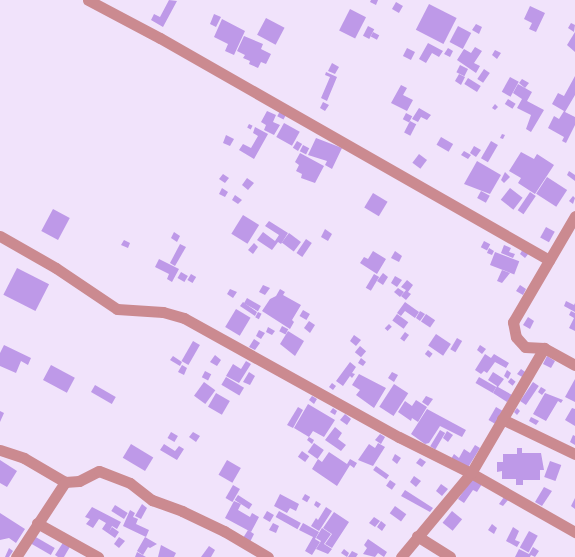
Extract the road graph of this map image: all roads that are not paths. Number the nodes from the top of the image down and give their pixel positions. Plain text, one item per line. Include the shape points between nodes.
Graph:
1 (88, 0) edge
2 (575, 216) edge
3 (0, 236) edge
4 (548, 260) junction
5 (544, 348) junction
6 (575, 365) edge
7 (502, 419) junction
8 (0, 450) edge
9 (575, 453) edge
10 (471, 473) junction
11 (65, 482) junction
12 (37, 523) junction
13 (575, 532) edge
14 (417, 536) junction
15 (16, 557) edge
16 (98, 557) edge
17 (268, 557) edge
18 (400, 557) edge
19 (450, 557) edge

1 - 4 street via 160,38
2 - 4 street
3 - 10 street via 56,268 117,309 164,312 184,318 399,437
4 - 5 street via 513,322 516,338 525,347
5 - 6 street
5 - 7 street
7 - 9 street
7 - 10 street
8 - 11 street via 24,458
10 - 13 street
10 - 14 street
11 - 12 street
11 - 17 street via 79,481 100,471 130,483 152,500 224,531
12 - 15 street
12 - 16 street
14 - 18 street
14 - 19 street

